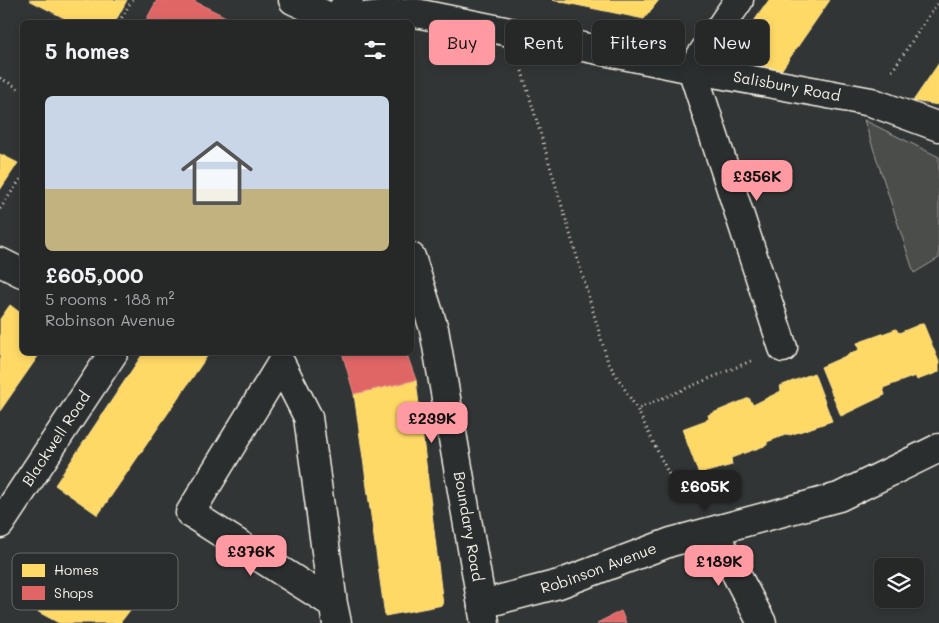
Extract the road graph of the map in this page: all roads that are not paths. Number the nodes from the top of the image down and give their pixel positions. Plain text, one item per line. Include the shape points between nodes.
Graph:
1 (293, 0) edge
2 (739, 0) edge
3 (339, 16) edge
4 (692, 69) junction
5 (939, 127) edge
6 (0, 262) edge
7 (414, 266) edge
8 (20, 272) edge
9 (783, 348) road end
10 (112, 355) edge
11 (939, 448) edge
12 (0, 524) edge
13 (706, 534) junction
14 (335, 613) edge
15 (484, 614) edge
16 (762, 623) edge

1 - 3 street
2 - 4 street
3 - 4 street, Salisbury Road via 411,12
4 - 5 street, Salisbury Road via 871,102
4 - 9 street
6 - 8 street
7 - 15 street, Boundary Road via 434,329
10 - 12 street, Blackwell Road
11 - 13 street, Robinson Avenue via 839,497
13 - 15 street, Robinson Avenue via 671,542
13 - 16 street
14 - 14 street via 190,513 282,364 308,417

